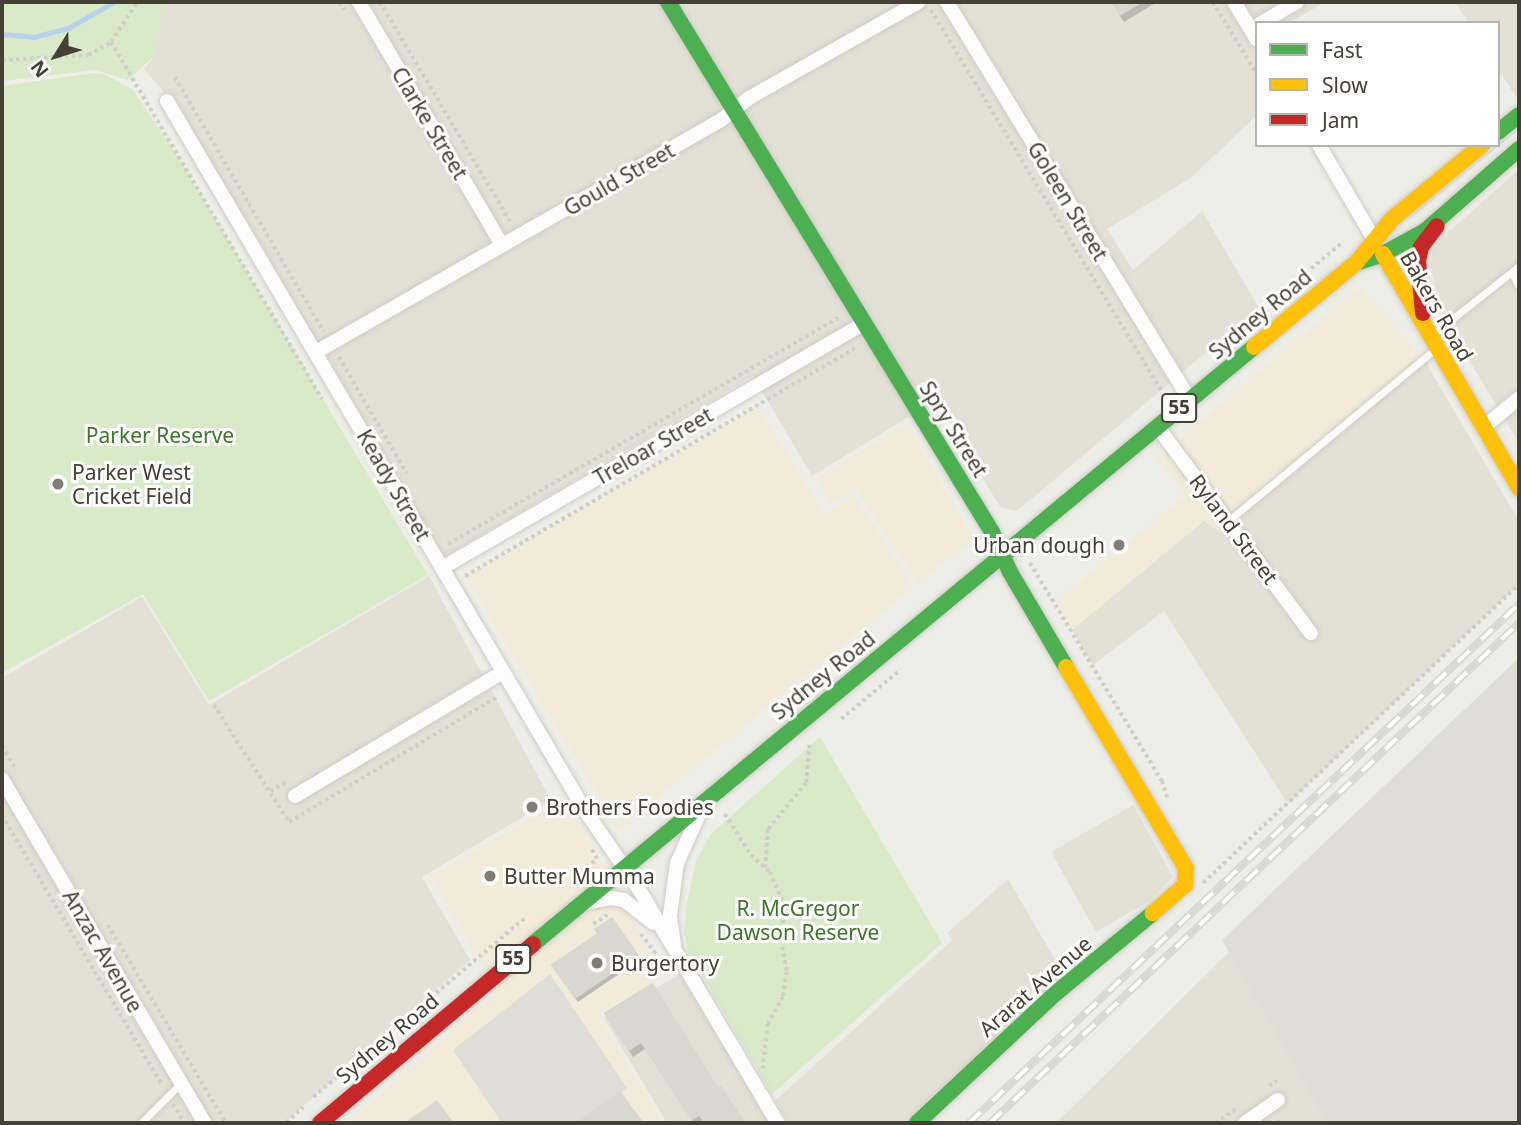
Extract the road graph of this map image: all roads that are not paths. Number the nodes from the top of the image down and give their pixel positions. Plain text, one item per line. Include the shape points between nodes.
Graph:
1 (359, 2) edge
2 (668, 2) edge
3 (919, 2) edge
4 (947, 2) edge
5 (1234, 2) edge
6 (1297, 2) edge
7 (1268, 21) edge
8 (1255, 28) edge
9 (167, 102) dead end
10 (735, 108) junction
11 (1519, 115) edge
12 (1500, 130) edge
13 (1320, 147) edge
14 (1480, 147) edge
15 (1519, 149) edge
16 (1445, 216) junction
17 (1374, 239) junction
18 (502, 245) junction
19 (1383, 254) junction
20 (1356, 262) junction
21 (1519, 267) edge
22 (1512, 273) junction
23 (1519, 286) edge
24 (864, 323) junction
25 (1431, 338) junction
26 (316, 352) junction
27 (1519, 398) edge
28 (1190, 400) junction
29 (1157, 426) junction
30 (1484, 427) junction
31 (1519, 488) edge
32 (1228, 521) junction
33 (1002, 554) junction
34 (442, 568) junction
35 (1311, 633) dead end
36 (503, 672) junction
37 (2, 779) edge
38 (295, 796) dead end
39 (708, 796) junction
40 (623, 867) junction
41 (1190, 887) joint
42 (577, 905) junction
43 (666, 937) junction
44 (674, 950) junction
45 (181, 1083) junction
46 (1278, 1100) dead end
47 (141, 1123) edge
48 (205, 1123) edge
49 (320, 1123) edge
50 (778, 1123) edge
51 (917, 1123) edge
52 (1245, 1123) edge

1 - 18 street, Clarke Street
2 - 10 main road, Spry Street
3 - 10 street, Gould Street
4 - 28 street, Goleen Street
5 - 8 street
6 - 7 street
9 - 26 street, Keady Street
10 - 18 street, Gould Street
10 - 24 main road, Spry Street
11 - 12 main road
13 - 17 street, Bakers Road
14 - 17 main road, Sydney Road / 55
15 - 16 main road, Sydney Road / 55
16 - 19 main road, Sydney Road / 55 via 1408,243
16 - 25 main road via 1421,247 1418,261 1418,284
17 - 19 main road, Bakers Road
17 - 20 main road, Sydney Road / 55
18 - 26 street, Gould Street
19 - 20 main road, Sydney Road / 55
19 - 25 main road, Bakers Road
20 - 28 main road, Sydney Road / 55
21 - 22 lane
22 - 23 lane
22 - 25 lane
24 - 33 main road, Spry Street
24 - 34 street, Treloar Street
25 - 30 main road, Bakers Road
25 - 32 lane
26 - 34 street, Keady Street
27 - 30 street
28 - 29 main road, Sydney Road / 55
29 - 32 street, Ryland Street
29 - 33 main road, Sydney Road / 55
30 - 31 main road, Bakers Road
32 - 35 street, Ryland Street
33 - 39 main road, Sydney Road / 55
33 - 41 main road, Spry Street via 1186,868
34 - 36 street, Keady Street
36 - 38 street
36 - 40 street, Keady Street
37 - 45 street, Anzac Avenue
39 - 40 main road, Sydney Road / 55
39 - 44 street via 677,863 670,915
40 - 42 main road, Sydney Road / 55
40 - 43 street, Keady Street
41 - 51 main road, Ararat Avenue via 1056,993
42 - 43 street via 624,900
42 - 49 main road, Sydney Road / 55
43 - 44 street
44 - 50 street
45 - 47 lane
45 - 48 street, Anzac Avenue
46 - 52 street

